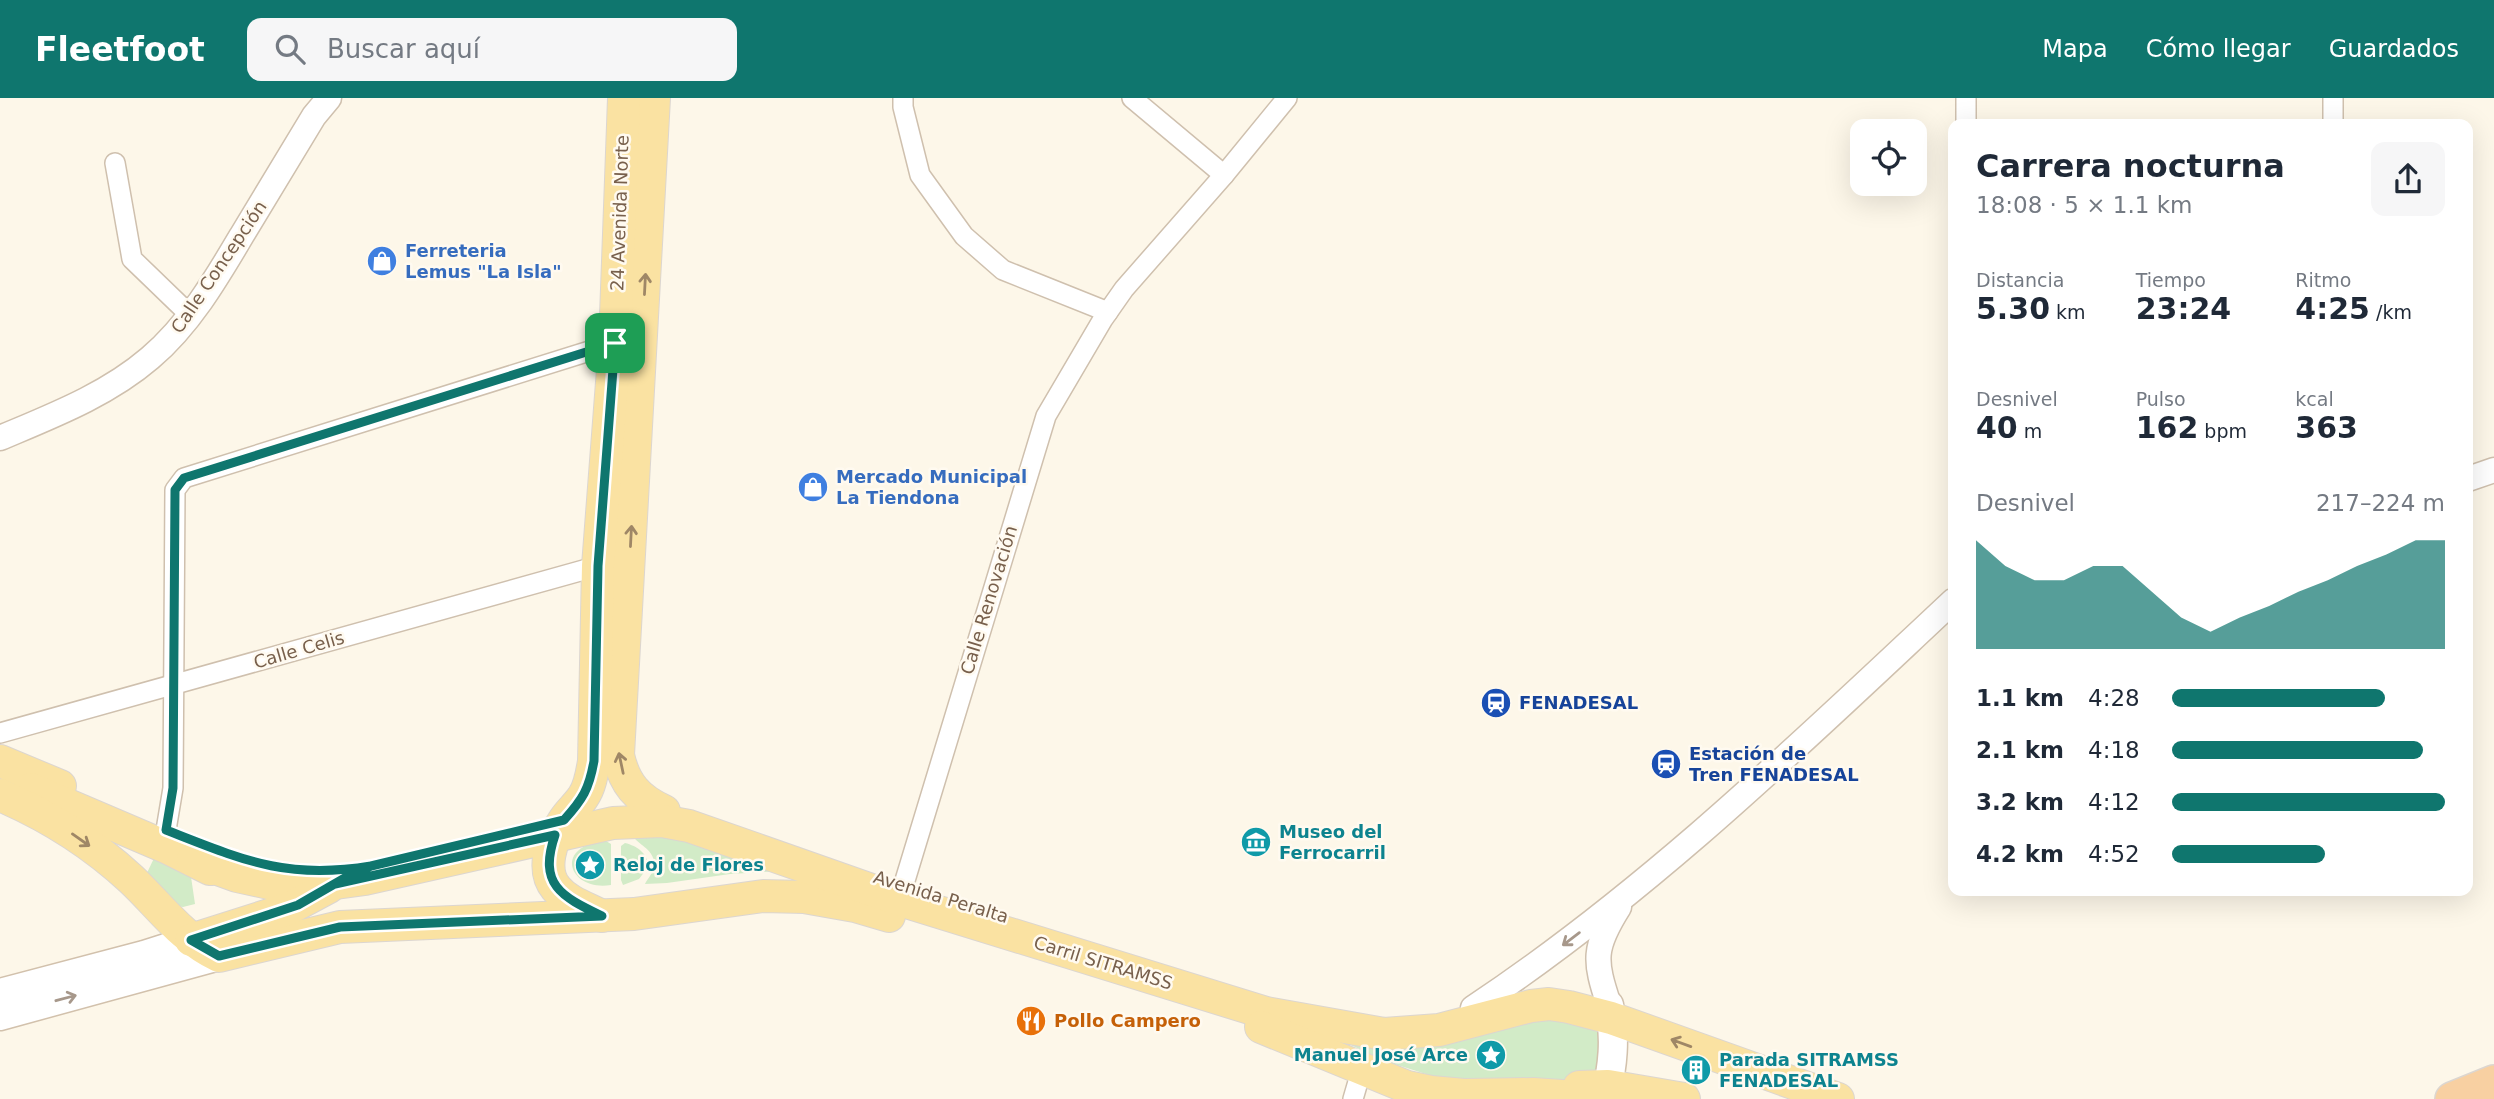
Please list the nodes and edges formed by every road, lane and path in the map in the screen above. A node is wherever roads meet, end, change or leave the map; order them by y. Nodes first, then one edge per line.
1 (330, 98) edge
2 (624, 98) edge
3 (654, 98) edge
4 (903, 98) edge
5 (1132, 98) edge
6 (1287, 98) edge
7 (1966, 98) edge
8 (2333, 98) edge
9 (1966, 119) edge
10 (2333, 119) edge
11 (115, 163) dead end
12 (1224, 175) junction
13 (1108, 312) junction
14 (190, 315) junction
15 (615, 343) junction
16 (0, 438) edge
17 (2494, 470) edge
18 (2473, 477) edge
19 (598, 566) junction
20 (1948, 606) edge
21 (172, 685) junction
22 (0, 733) edge
23 (0, 761) edge
24 (0, 776) edge
25 (0, 795) edge
26 (664, 810) junction
27 (560, 827) junction
28 (166, 830) junction
29 (193, 860) junction
30 (371, 866) junction
31 (335, 884) junction
32 (901, 893) junction
33 (1625, 898) junction
34 (298, 905) junction
35 (588, 909) junction
36 (191, 940) junction
37 (219, 956) junction
38 (0, 993) edge
39 (1473, 1008) junction
40 (1610, 1011) junction
41 (1266, 1013) junction
42 (0, 1016) edge
43 (1362, 1068) junction
44 (2494, 1082) edge
45 (1416, 1093) edge
46 (1606, 1095) edge
47 (1353, 1099) edge
48 (1684, 1099) edge
49 (1838, 1099) edge
50 (2452, 1099) edge

1 - 14 street, Calle Concepción
2 - 15 main road, 24 Avenida Norte
26 -> 3 main road, 24 Avenida Norte
4 - 13 street
5 - 12 street
6 - 12 street, Calle Renovación
7 - 9 street
8 - 10 street
11 - 14 street
12 - 13 street, Calle Renovación
13 - 32 street, Calle Renovación
14 - 16 street, Calle Concepción
15 - 19 main road, 24 Avenida Norte
15 - 21 street
17 - 18 street
19 - 21 street, Calle Celis
19 - 27 main road, 24 Avenida Norte
20 - 33 street
21 - 22 street, Calle Celis
21 - 28 street
23 - 28 main road
24 - 29 main road, Carril SITRAMSS
25 -> 36 main road
26 - 27 main road, Avenida Peralta
26 - 32 main road, Avenida Peralta
27 - 30 main road, Avenida Peralta
27 - 31 main road, Carril SITRAMSS
27 - 32 main road, Carril SITRAMSS
27 - 35 main road, 24 Avenida Norte
28 - 30 main road
29 - 31 main road, Carril SITRAMSS
29 - 34 main road, Carril SITRAMSS
30 - 31 main road, Avenida Peralta
31 - 34 main road, Avenida Peralta
32 - 35 main road, Carril SITRAMSS
32 - 39 main road, Avenida Peralta
32 - 41 main road, Carril SITRAMSS
33 -> 39 street
33 - 40 street
34 - 35 main road, Carril SITRAMSS
34 - 36 main road, Avenida Peralta
35 - 37 main road, Avenida Peralta
35 - 43 main road, Avenida Peralta
36 - 37 main road
36 - 38 main road
42 -> 37 main road
39 - 40 main road, Avenida Peralta
40 - 41 main road, Carril SITRAMSS
40 - 46 main road
49 -> 40 main road, Carril SITRAMSS
41 - 46 main road, Carril SITRAMSS
43 - 45 main road, Avenida Peralta
43 - 47 street
44 - 50 highway
45 - 46 main road, Avenida Peralta
46 - 48 main road, Carril SITRAMSS

